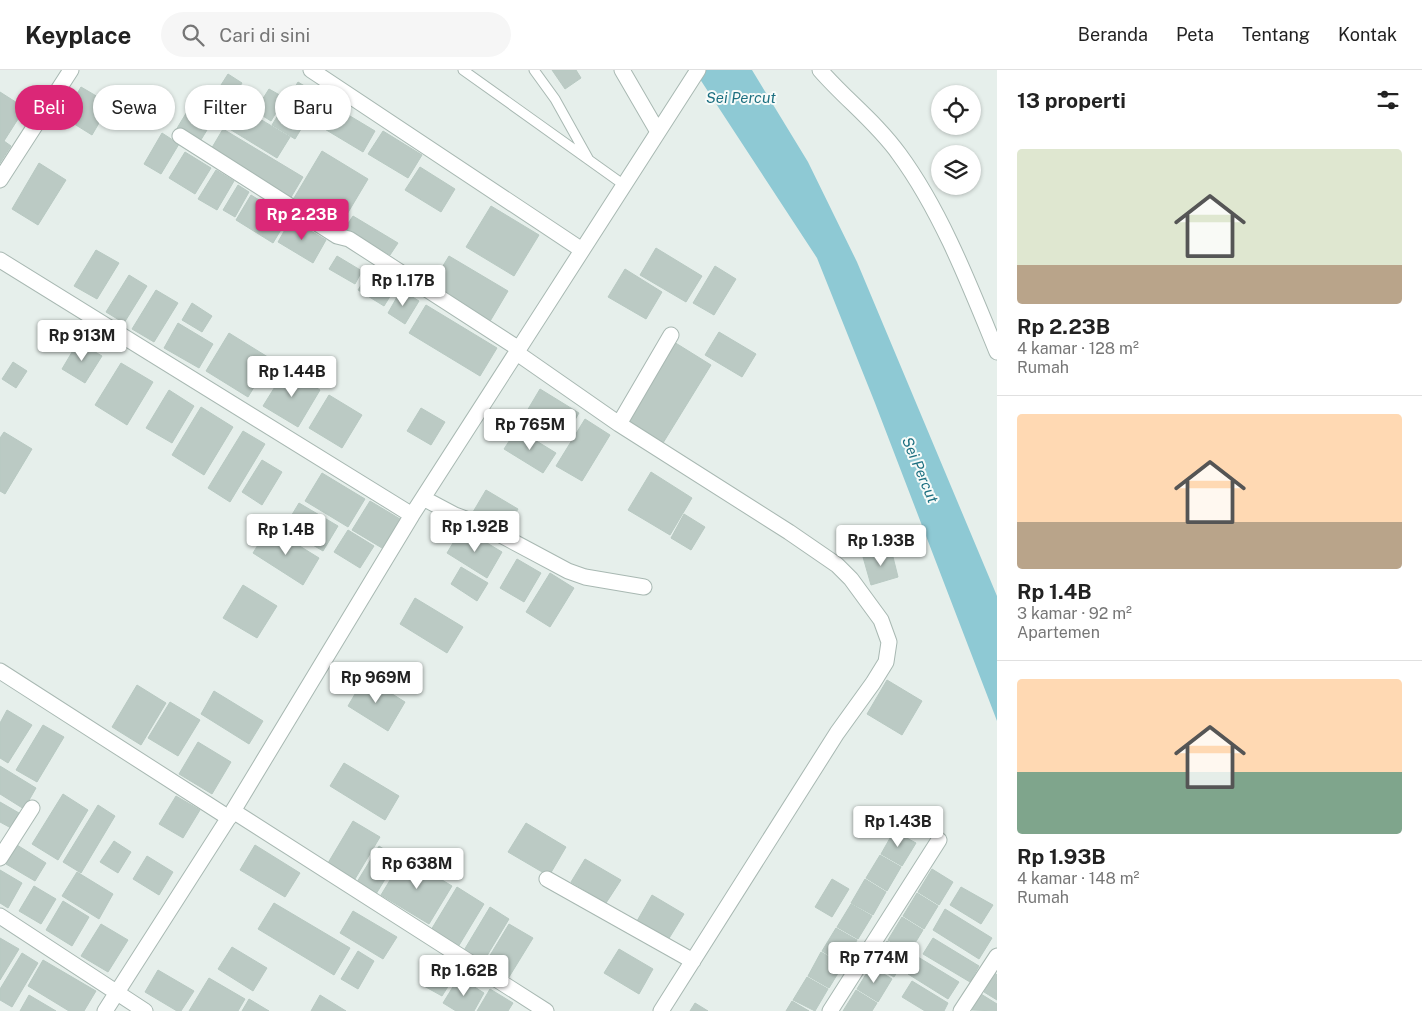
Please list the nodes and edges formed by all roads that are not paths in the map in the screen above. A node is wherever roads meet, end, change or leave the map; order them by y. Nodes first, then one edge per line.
1 (71, 70) edge
2 (310, 70) edge
3 (463, 70) edge
4 (534, 70) edge
5 (622, 70) edge
6 (698, 70) edge
7 (820, 70) edge
8 (658, 132) junction
9 (180, 136) dead end
10 (589, 160) junction
11 (0, 180) edge
12 (624, 185) junction
13 (582, 250) junction
14 (0, 260) edge
15 (671, 336) dead end
16 (518, 351) junction
17 (997, 352) edge
18 (619, 424) junction
19 (423, 498) junction
20 (412, 515) junction
21 (644, 587) dead end
22 (0, 671) edge
23 (32, 808) dead end
24 (231, 815) junction
25 (939, 840) dead end
26 (0, 858) edge
27 (547, 879) dead end
28 (0, 916) edge
29 (997, 956) edge
30 (693, 960) junction
31 (117, 992) junction
32 (106, 1011) edge
33 (145, 1011) edge
34 (546, 1011) edge
35 (661, 1011) edge
36 (830, 1011) edge
37 (962, 1011) edge

1 - 11 street
2 - 13 street
3 - 10 lane
4 - 10 lane
5 - 8 street
6 - 8 street
7 - 17 street
8 - 12 street
9 - 16 street
10 - 12 lane
12 - 13 street
13 - 16 street
14 - 20 street
15 - 18 street
16 - 18 street
16 - 19 street
18 - 30 street
19 - 20 street
19 - 21 street
20 - 24 street
22 - 24 street
23 - 26 street
24 - 31 street
24 - 34 street
25 - 36 street
27 - 30 street
28 - 31 street
29 - 37 street
30 - 35 street
31 - 32 street
31 - 33 street

